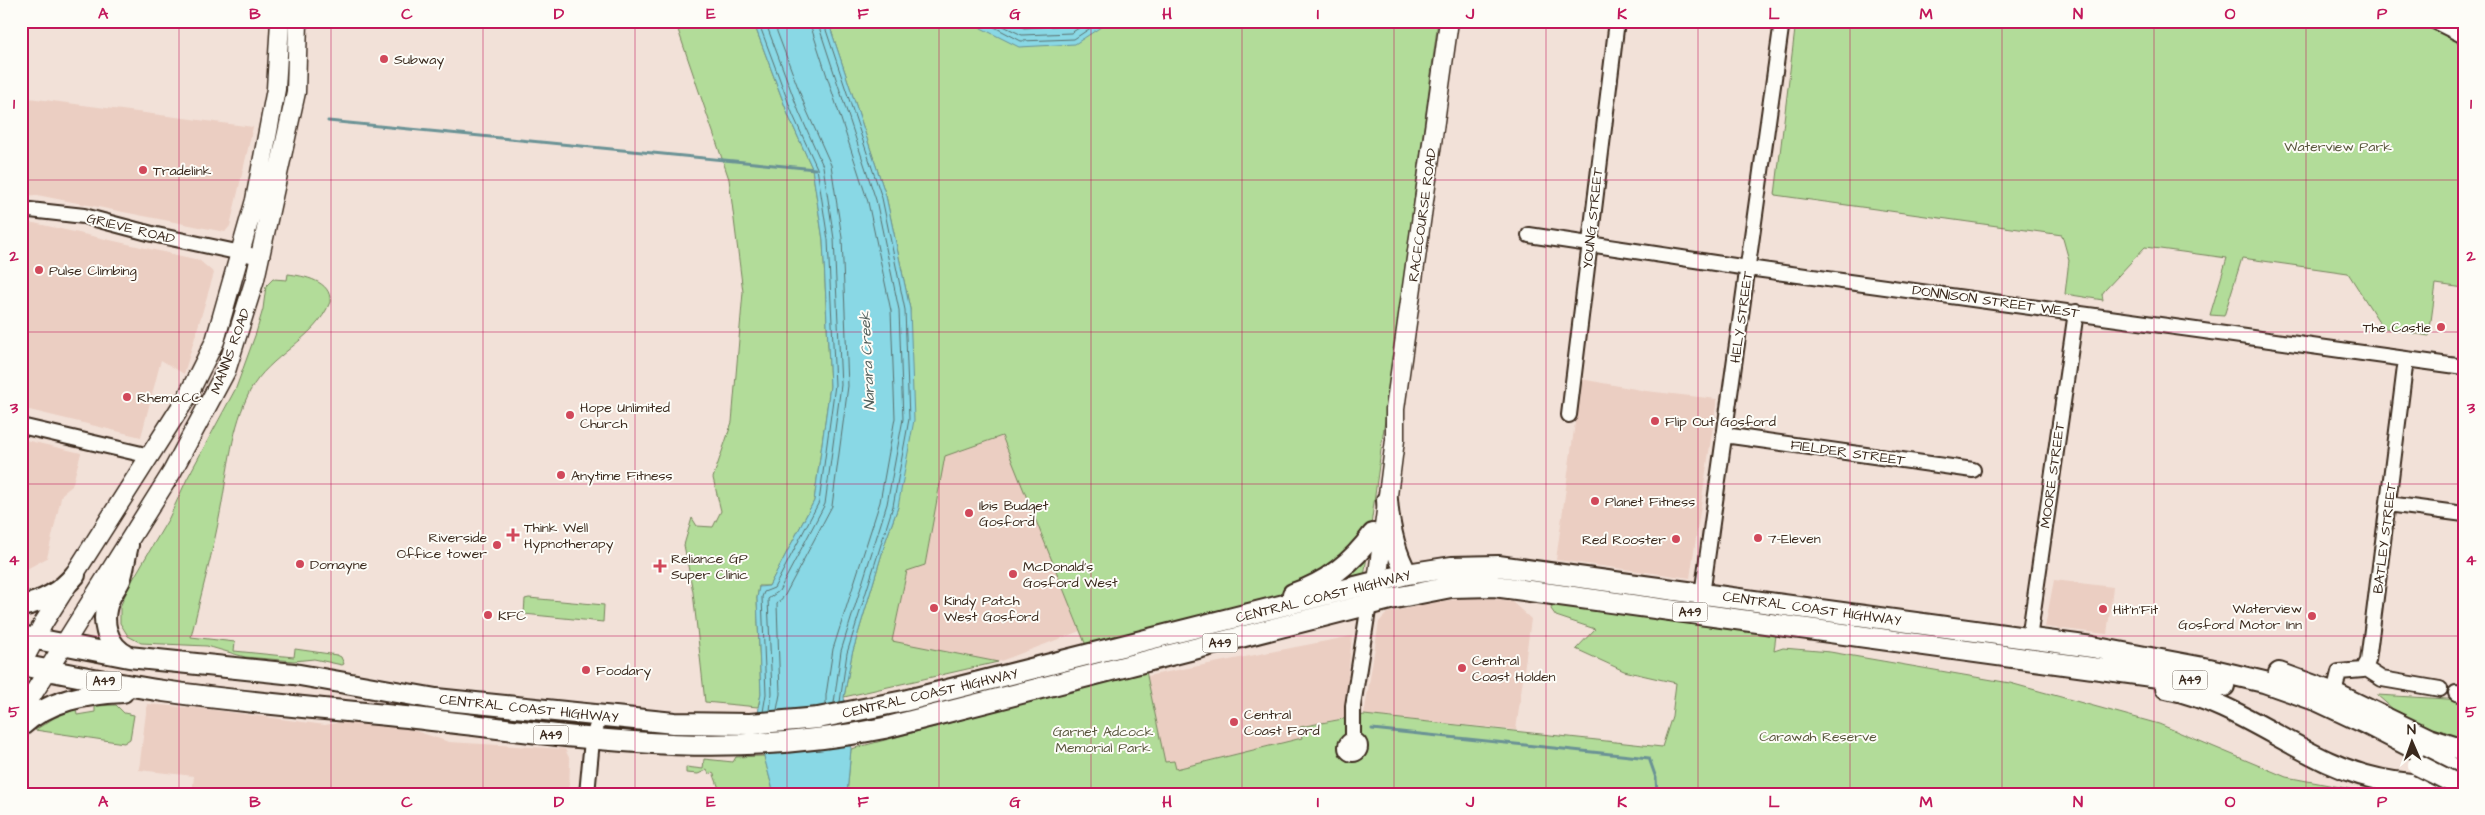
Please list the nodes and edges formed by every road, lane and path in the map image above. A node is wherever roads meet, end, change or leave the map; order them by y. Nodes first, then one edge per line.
1 (280, 21) edge
2 (298, 21) edge
3 (1449, 21) edge
4 (1617, 21) edge
5 (1782, 21) edge
6 (2434, 21) edge
7 (2464, 36) edge
8 (21, 209) edge
9 (1529, 235) dead end
10 (1589, 243) junction
11 (240, 254) junction
12 (260, 257) junction
13 (1748, 268) junction
14 (2076, 312) junction
15 (2406, 359) junction
16 (2464, 367) edge
17 (218, 390) junction
18 (1395, 409) junction
19 (1569, 415) dead end
20 (21, 426) edge
21 (1724, 435) junction
22 (150, 456) junction
23 (1972, 470) dead end
24 (1387, 500) junction
25 (2388, 504) junction
26 (2464, 514) edge
27 (1373, 534) junction
28 (128, 545) junction
29 (1407, 574) junction
30 (75, 575) junction
31 (1371, 590) junction
32 (1702, 593) junction
33 (21, 606) edge
34 (1699, 613) junction
35 (1195, 628) junction
36 (28, 638) edge
37 (2029, 638) junction
38 (64, 645) junction
39 (2092, 647) junction
40 (129, 657) junction
41 (2012, 657) junction
42 (21, 665) edge
43 (2365, 668) junction
44 (48, 670) junction
45 (2440, 689) dead end
46 (160, 691) junction
47 (2334, 693) junction
48 (21, 713) edge
49 (600, 716) junction
50 (21, 726) edge
51 (592, 740) junction
52 (1353, 741) dead end
53 (2464, 750) edge
54 (2420, 759) junction
55 (2464, 774) edge
56 (2464, 783) edge
57 (2464, 788) edge
58 (587, 794) edge

1 - 11 main road, MANNS ROAD
2 - 12 main road, MANNS ROAD
3 - 18 main road, RACECOURSE ROAD
4 - 10 street, YOUNG STREET
5 - 13 street, HELY STREET
6 - 7 street
8 - 11 street, GRIEVE ROAD
9 - 10 street, DONNISON STREET WEST
10 - 13 street, DONNISON STREET WEST
10 - 19 street, YOUNG STREET
11 - 12 street, GRIEVE ROAD
11 - 22 main road, MANNS ROAD
12 - 17 main road, MANNS ROAD
13 - 14 street, DONNISON STREET WEST
13 - 21 street, HELY STREET
14 - 15 street, DONNISON STREET WEST
14 - 37 street, MOORE STREET
15 - 16 street, DONNISON STREET WEST
15 - 25 street, BATLEY STREET
17 - 22 main road
17 - 28 main road, MANNS ROAD
18 - 24 main road, RACECOURSE ROAD
18 - 27 main road, RACECOURSE ROAD
20 - 22 street
21 - 23 street, FIELDER STREET
21 - 32 street, HELY STREET
22 - 30 main road, MANNS ROAD
24 - 29 highway
24 - 31 main road, RACECOURSE ROAD
25 - 26 street
25 - 43 street, BATLEY STREET
27 - 31 main road, RACECOURSE ROAD
27 - 35 highway
28 - 38 main road, MANNS ROAD
28 - 40 highway
29 - 31 highway, CENTRAL COAST HIGHWAY / A49
29 - 32 highway, CENTRAL COAST HIGHWAY / A49
30 - 33 highway
30 - 36 main road, MANNS ROAD
31 - 34 highway, CENTRAL COAST HIGHWAY / A49
31 - 35 highway, CENTRAL COAST HIGHWAY / A49
31 - 51 highway, CENTRAL COAST HIGHWAY / A49
31 - 52 street
32 - 34 street, HELY STREET
32 - 37 highway, CENTRAL COAST HIGHWAY / A49
34 - 41 highway, CENTRAL COAST HIGHWAY / A49
35 - 49 highway, CENTRAL COAST HIGHWAY / A49
36 - 38 highway, CENTRAL COAST HIGHWAY / A49
36 - 42 main road, MANNS ROAD
37 - 39 highway, CENTRAL COAST HIGHWAY / A49
38 - 40 highway, CENTRAL COAST HIGHWAY / A49
38 - 44 main road, MANNS ROAD
39 - 47 highway
39 - 54 highway, CENTRAL COAST HIGHWAY / A49
40 - 49 highway, CENTRAL COAST HIGHWAY / A49
41 - 54 highway, CENTRAL COAST HIGHWAY / A49
41 - 56 highway
42 - 44 highway, CENTRAL COAST HIGHWAY / A49
43 - 45 street
43 - 47 street
44 - 46 highway, CENTRAL COAST HIGHWAY / A49
44 - 48 main road, MANNS ROAD
46 - 50 highway
46 - 51 highway, CENTRAL COAST HIGHWAY / A49
47 - 53 highway
49 - 51 street
51 - 58 street
54 - 55 highway, CENTRAL COAST HIGHWAY / A49
54 - 57 highway, CENTRAL COAST HIGHWAY / A49, bridge

